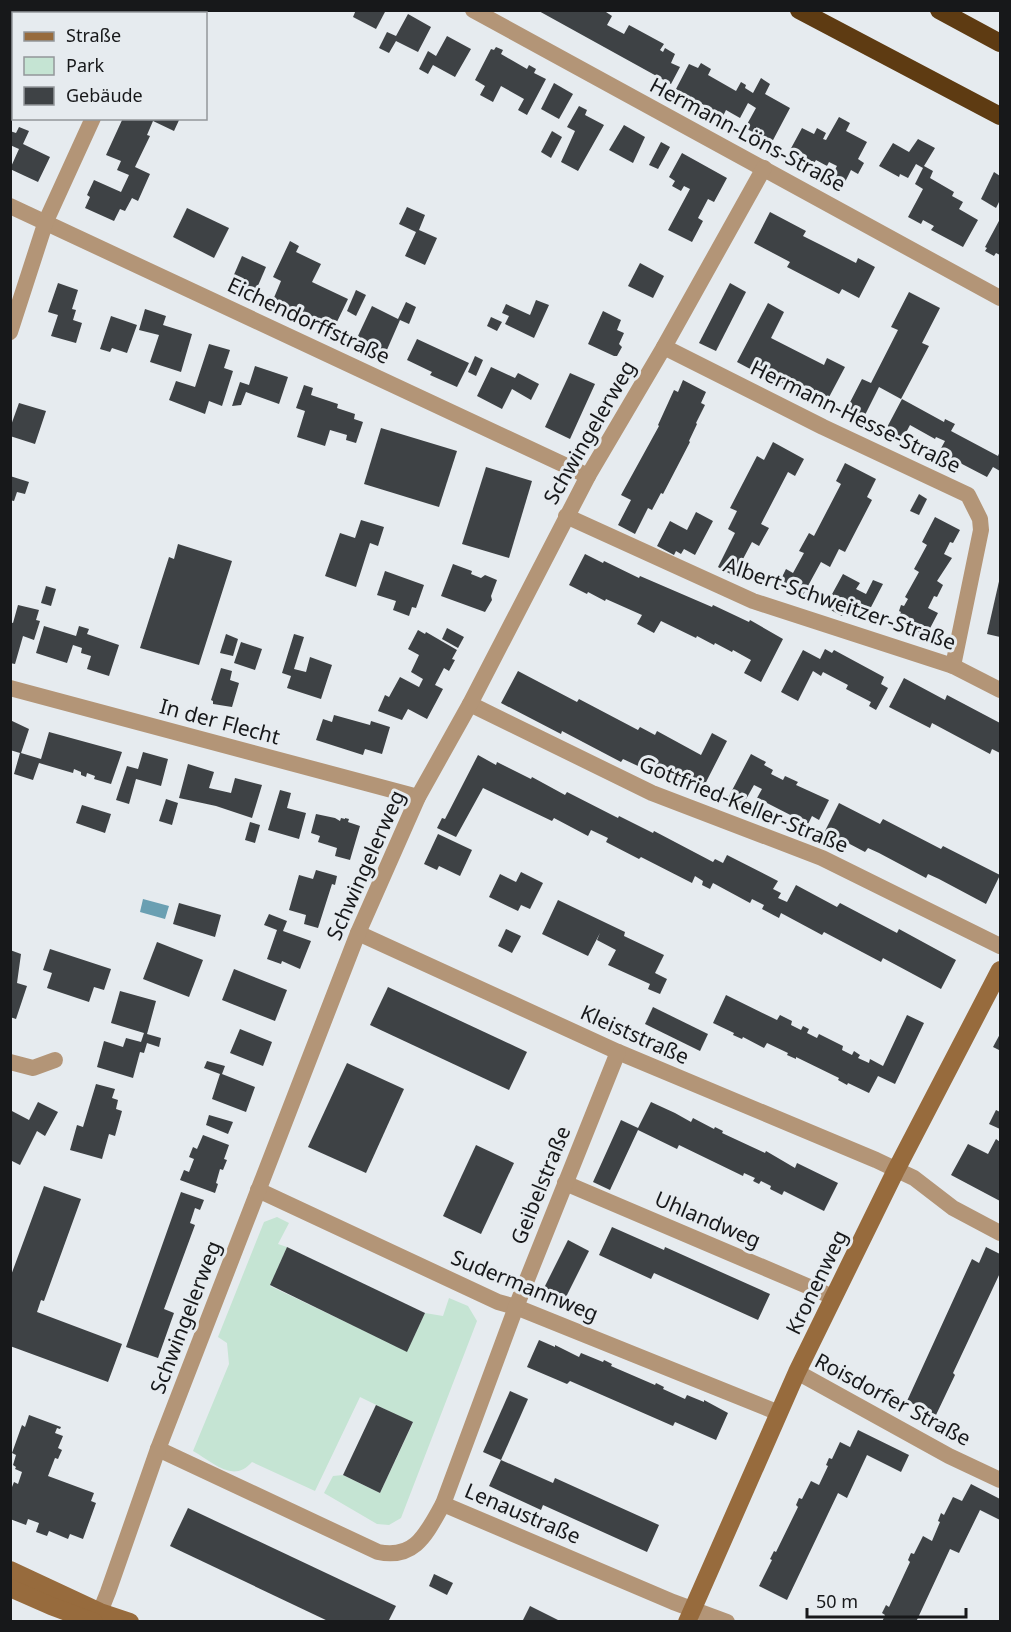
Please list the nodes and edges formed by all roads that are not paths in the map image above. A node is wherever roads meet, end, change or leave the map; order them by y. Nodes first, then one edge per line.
1 (473, 10) edge
2 (799, 10) edge
3 (939, 10) edge
4 (1000, 42) edge
5 (1000, 116) edge
6 (92, 120) edge
7 (764, 168) junction
8 (10, 206) edge
9 (46, 221) junction
10 (1000, 298) edge
11 (10, 332) edge
12 (664, 346) junction
13 (588, 476) junction
14 (566, 516) junction
15 (953, 666) junction
16 (10, 688) edge
17 (1000, 690) edge
18 (470, 705) junction
19 (418, 797) junction
20 (358, 933) junction
21 (1000, 946) edge
22 (1000, 970) edge
23 (618, 1052) junction
24 (55, 1060) dead end
25 (10, 1062) edge
26 (896, 1170) junction
27 (566, 1183) junction
28 (258, 1190) junction
29 (1000, 1233) edge
30 (833, 1297) junction
31 (516, 1306) junction
32 (797, 1372) junction
33 (778, 1413) junction
34 (158, 1449) junction
35 (1000, 1480) edge
36 (443, 1504) junction
37 (10, 1570) edge
38 (10, 1588) edge
39 (690, 1615) edge
40 (97, 1618) edge
41 (130, 1622) edge
42 (727, 1622) edge

1 - 7 street, Hermann-Löns-Straße
2 - 5 highway
3 - 4 highway
6 - 9 street
7 - 10 street, Hermann-Löns-Straße
7 - 12 street, Schwingelerweg
8 - 9 street, Eichendorffstraße
9 - 11 street
9 - 13 street, Eichendorffstraße
12 - 13 street, Schwingelerweg
12 - 15 street, Hermann-Hesse-Straße
13 - 14 street, Schwingelerweg
14 - 15 street, Albert-Schweitzer-Straße
14 - 18 street, Schwingelerweg
15 - 17 street, Albert-Schweitzer-Straße
16 - 19 street, In der Flecht
18 - 19 street, Schwingelerweg
18 - 21 street, Gottfried-Keller-Straße
19 - 20 street, Schwingelerweg
20 - 23 street, Kleiststraße
20 - 28 street, Schwingelerweg
22 - 26 street, Kronenweg
23 - 26 street, Kleiststraße
23 - 27 street, Geibelstraße
24 - 25 street
26 - 29 street, Kleiststraße
26 - 30 street, Kronenweg
27 - 30 street, Uhlandweg
27 - 31 street, Geibelstraße
28 - 31 street, Sudermannweg
28 - 34 street, Schwingelerweg
30 - 32 street, Kronenweg
31 - 33 street, Sudermannweg
31 - 36 street, Geibelstraße
32 - 33 street, Kronenweg
32 - 35 street, Roisdorfer Straße
33 - 39 street, Kronenweg
34 - 36 street, Lenaustraße
34 - 40 street, Schwingelerweg
36 - 39 street, Lenaustraße
37 - 40 street
38 - 40 street
39 - 42 street, Lenaustraße
40 - 41 street

